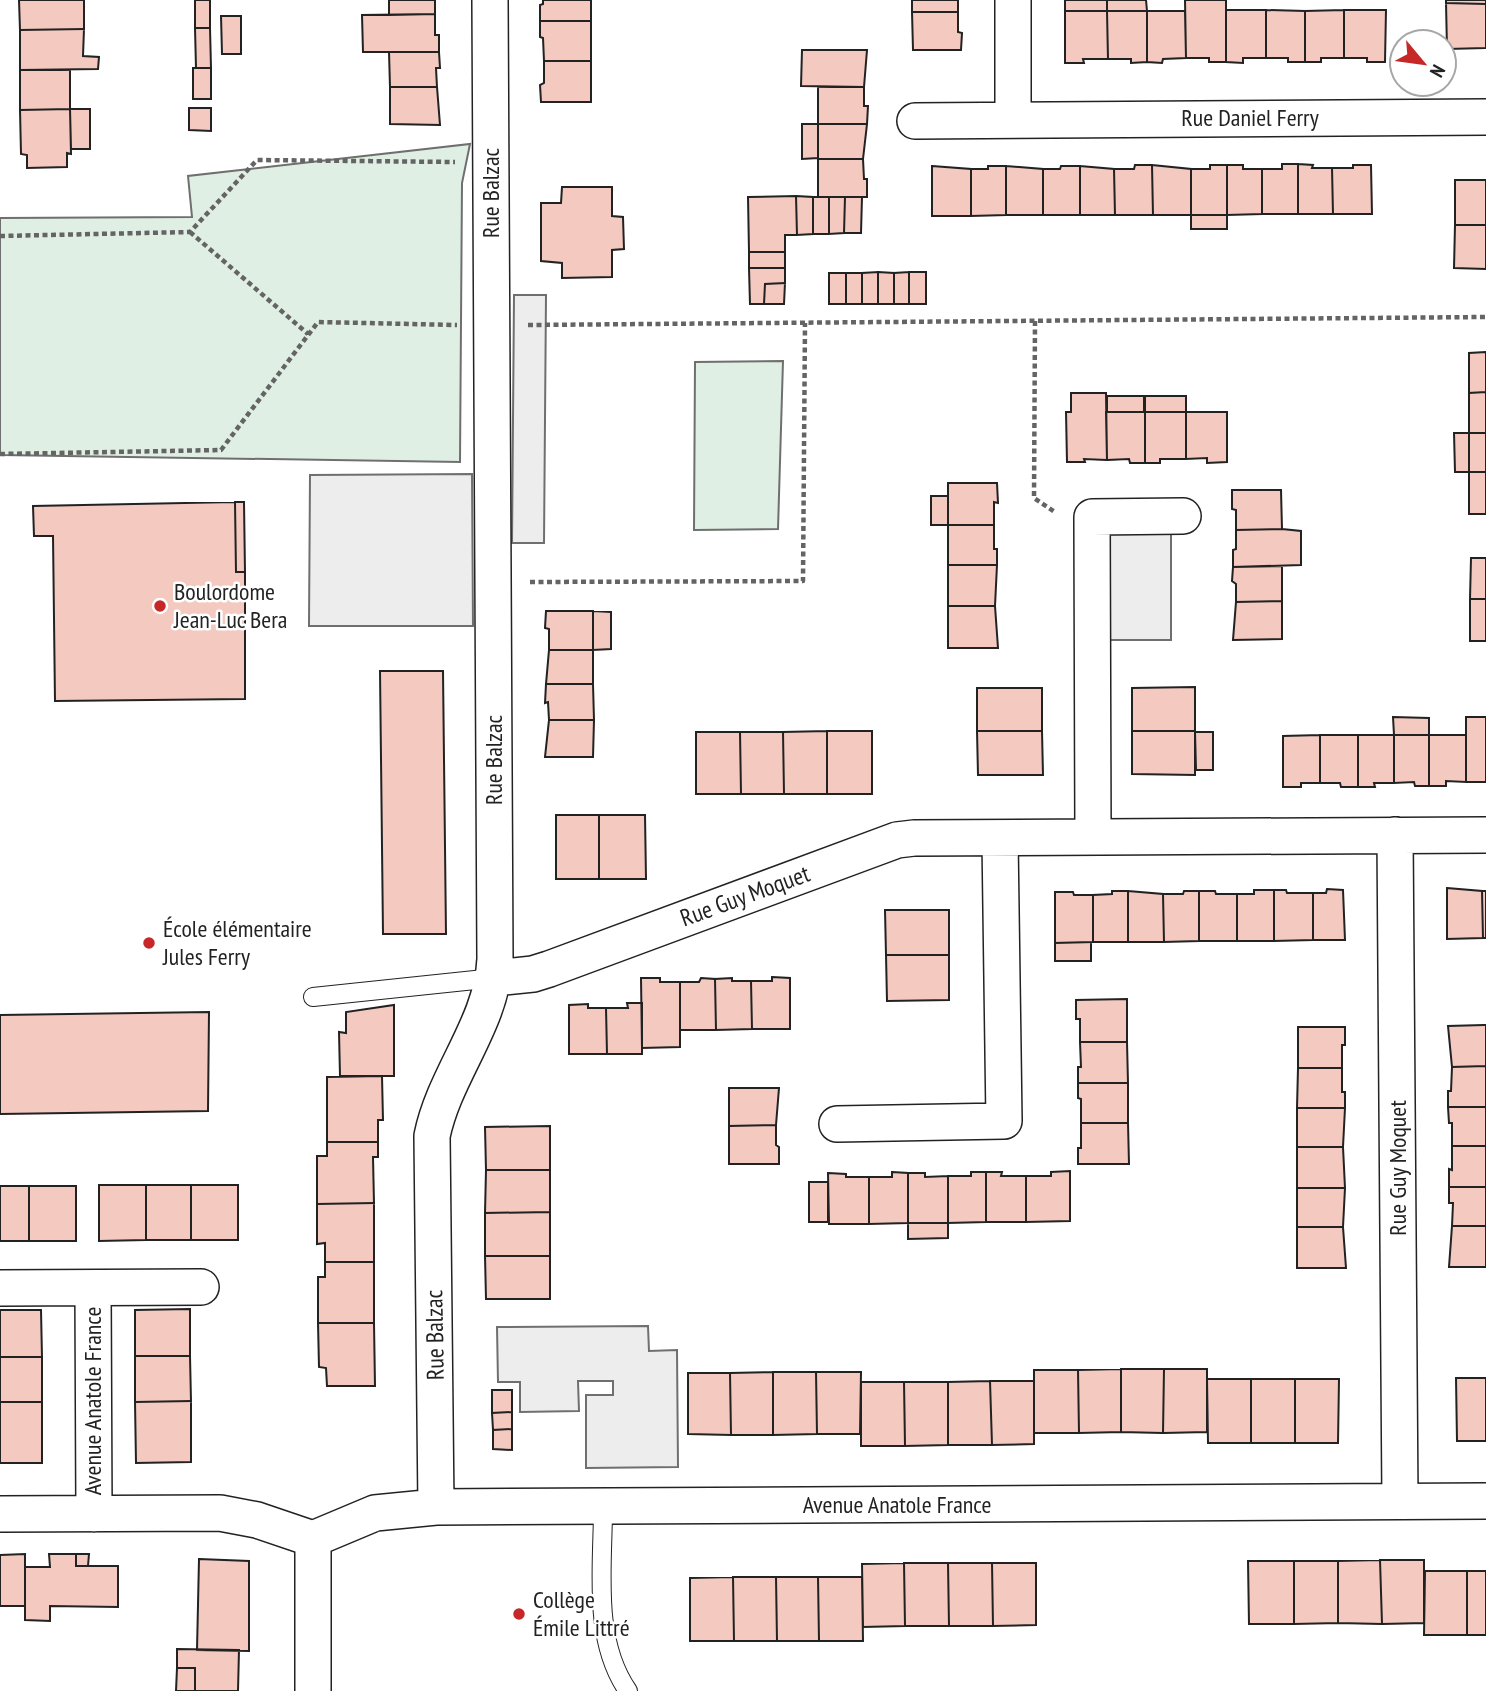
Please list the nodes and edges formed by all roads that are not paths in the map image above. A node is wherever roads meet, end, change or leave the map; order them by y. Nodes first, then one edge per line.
1 (489, 0) edge
2 (1013, 0) edge
3 (1486, 117) edge
4 (1013, 120) junction
5 (915, 121) dead end
6 (1183, 516) dead end
7 (1395, 835) junction
8 (1486, 835) edge
9 (1093, 837) junction
10 (1000, 839) junction
11 (494, 978) junction
12 (313, 997) dead end
13 (837, 1124) dead end
14 (201, 1287) dead end
15 (0, 1288) edge
16 (93, 1288) junction
17 (1400, 1501) junction
18 (1486, 1501) edge
19 (436, 1507) junction
20 (603, 1507) junction
21 (0, 1514) edge
22 (94, 1514) junction
23 (313, 1539) junction
24 (313, 1691) edge
25 (628, 1691) edge

1 - 11 street, Rue Balzac
2 - 4 street
3 - 4 street, Rue Daniel Ferry
4 - 5 street, Rue Daniel Ferry
6 - 9 street
7 - 8 street, Rue Guy Moquet
7 - 9 street, Rue Guy Moquet
7 - 17 street, Rue Guy Moquet
9 - 10 street, Rue Guy Moquet
10 - 11 street, Rue Guy Moquet
10 - 13 street
11 - 12 lane
11 - 19 street, Rue Balzac
14 - 16 street, Avenue Anatole France
15 - 16 street, Avenue Anatole France
16 - 22 street, Avenue Anatole France
17 - 18 street, Avenue Anatole France
17 - 20 street, Avenue Anatole France
19 - 20 street, Avenue Anatole France
19 - 23 street, Avenue Anatole France
20 - 25 lane
21 - 22 street, Avenue Anatole France
22 - 23 street, Avenue Anatole France
23 - 24 street

